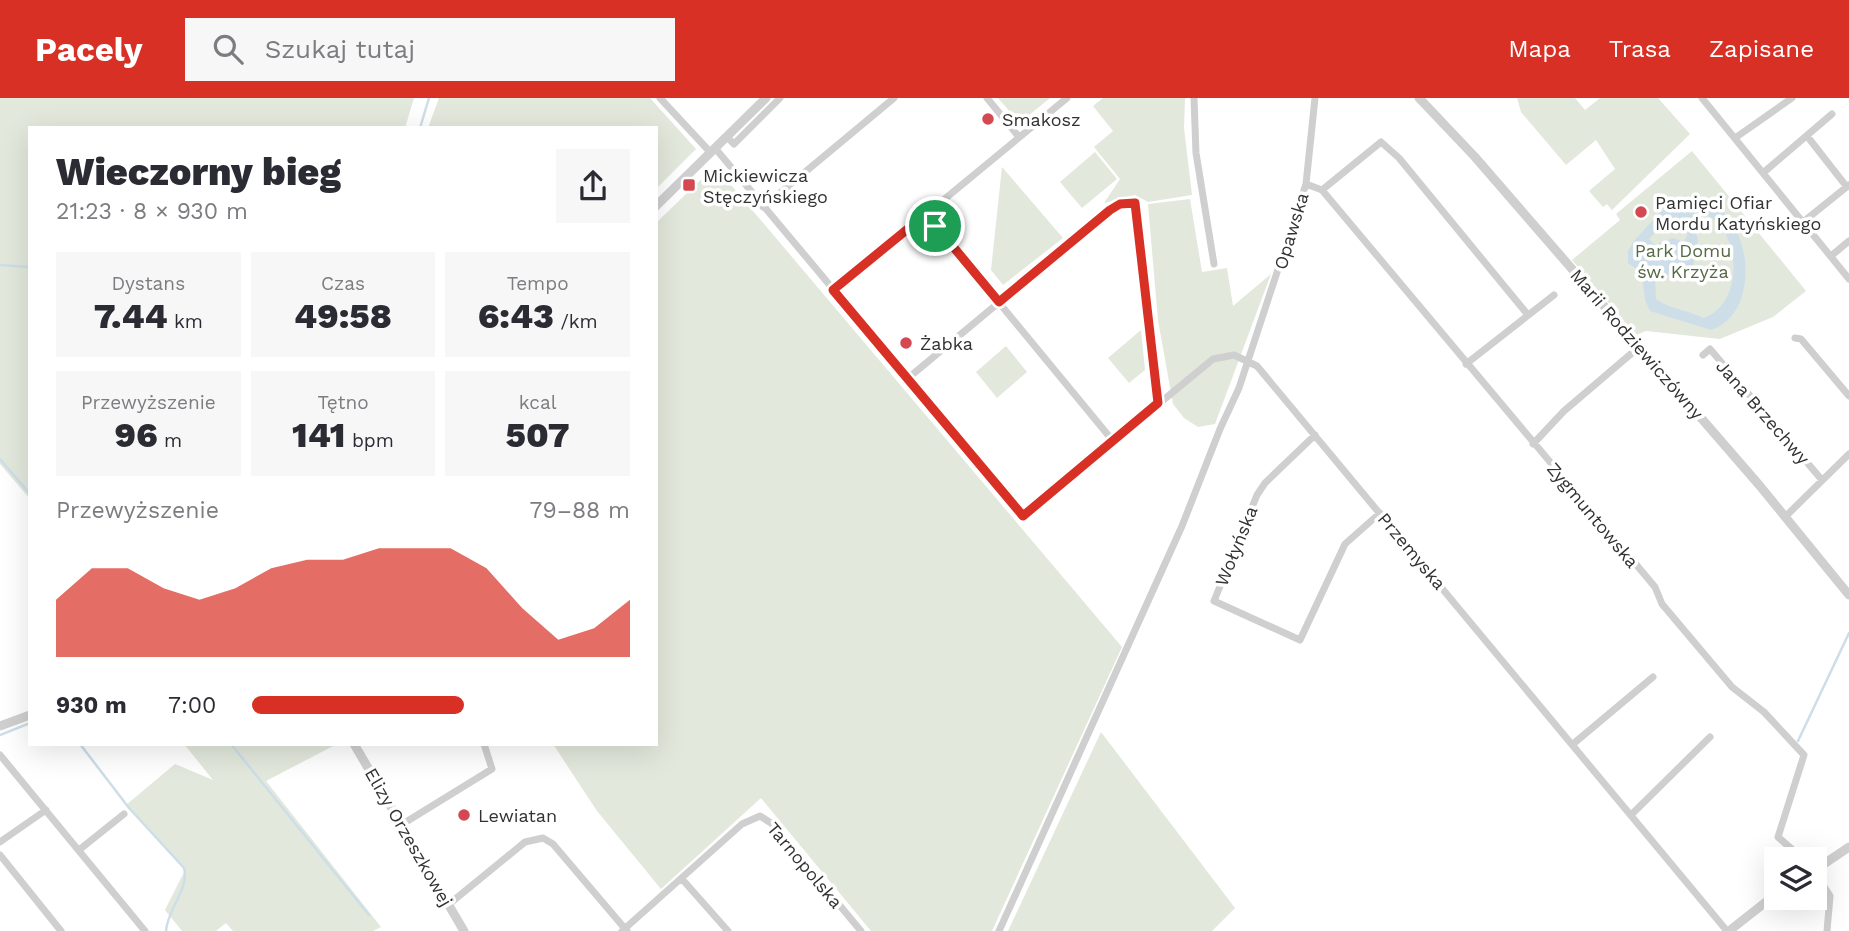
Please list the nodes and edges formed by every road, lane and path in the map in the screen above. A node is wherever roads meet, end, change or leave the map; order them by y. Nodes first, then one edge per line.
1 (660, 98) edge
2 (766, 98) edge
3 (780, 98) edge
4 (894, 98) edge
5 (987, 98) edge
6 (1067, 98) edge
7 (1194, 98) edge
8 (1315, 98) edge
9 (1419, 98) edge
10 (1702, 98) edge
11 (1792, 98) edge
12 (1832, 114) dead end
13 (727, 136) junction
14 (1807, 136) junction
15 (1018, 138) junction
16 (1735, 138) junction
17 (713, 150) junction
18 (1763, 173) junction
19 (1306, 184) junction
20 (1848, 186) edge
21 (1322, 190) junction
22 (658, 204) edge
23 (764, 207) junction
24 (926, 214) junction
25 (1803, 222) junction
26 (1849, 241) edge
27 (1830, 256) junction
28 (1214, 264) dead end
29 (1849, 279) edge
30 (833, 290) junction
31 (1554, 295) dead end
32 (999, 302) junction
33 (1528, 315) junction
34 (1795, 338) dead end
35 (1639, 347) junction
36 (1703, 355) dead end
37 (1250, 361) junction
38 (1466, 364) junction
39 (907, 379) junction
40 (1849, 396) edge
41 (1158, 403) junction
42 (1315, 435) junction
43 (1113, 441) junction
44 (1533, 444) junction
45 (1849, 454) edge
46 (1822, 480) junction
47 (1380, 513) junction
48 (1785, 517) junction
49 (1849, 595) edge
50 (1653, 677) dead end
51 (28, 716) edge
52 (0, 726) edge
53 (1710, 737) dead end
54 (1573, 744) junction
55 (355, 746) edge
56 (485, 746) edge
57 (0, 755) edge
58 (46, 810) junction
59 (124, 814) dead end
60 (1632, 814) junction
61 (401, 825) junction
62 (0, 842) edge
63 (1789, 847) edge
64 (1849, 847) edge
65 (79, 850) junction
66 (0, 855) edge
67 (1827, 863) edge
68 (682, 878) junction
69 (1827, 892) edge
70 (1764, 903) edge
71 (448, 905) junction
72 (625, 930) edge
73 (61, 931) edge
74 (145, 931) edge
75 (464, 931) edge
76 (728, 931) edge
77 (861, 931) edge
78 (999, 931) edge
79 (1728, 931) edge
80 (1827, 931) edge

1 - 17 street
2 - 13 street
3 - 13 street
4 - 23 street
5 - 15 street
6 - 15 street
7 - 28 street
8 - 19 street, Opawska
9 - 35 street, Marii Rodziewiczówny
10 - 16 street
11 - 16 street
12 - 14 street
13 - 17 street
14 - 18 street
14 - 20 street
15 - 24 street
16 - 18 street
17 - 22 street
17 - 23 street
18 - 25 street
19 - 21 street, Zygmuntowska
19 - 37 street, Opawska
20 - 25 street
21 - 33 street
21 - 38 street, Zygmuntowska
23 - 30 street
24 - 30 street
24 - 32 street
25 - 27 street
26 - 27 street
27 - 29 street
30 - 39 street
31 - 33 street
32 - 39 street
32 - 41 street
32 - 43 street
33 - 38 street
34 - 40 street
35 - 44 street
35 - 48 street, Marii Rodziewiczówny
36 - 46 street, Jana Brzechwy
37 - 41 street
37 - 42 street, Przemyska
37 - 78 street, Opawska
38 - 44 street, Zygmuntowska
39 - 43 street
41 - 43 street
42 - 47 street, Przemyska
42 - 47 street, Wołyńska
44 - 63 street, Zygmuntowska
45 - 46 street, Jana Brzechwy
46 - 48 street, Jana Brzechwy
47 - 54 street, Przemyska
48 - 49 street, Marii Rodziewiczówny
50 - 54 street
51 - 52 street
53 - 60 street
54 - 60 street, Przemyska
55 - 61 street, Elizy Orzeszkowej
56 - 61 street
57 - 58 street
58 - 62 street
58 - 65 street
59 - 65 street
60 - 79 street, Przemyska
61 - 71 street, Elizy Orzeszkowej
64 - 67 street
65 - 74 street
66 - 73 street
68 - 72 street
68 - 76 street
68 - 77 street, Tarnopolska
69 - 80 street
70 - 79 street
71 - 72 street
71 - 75 street, Elizy Orzeszkowej

